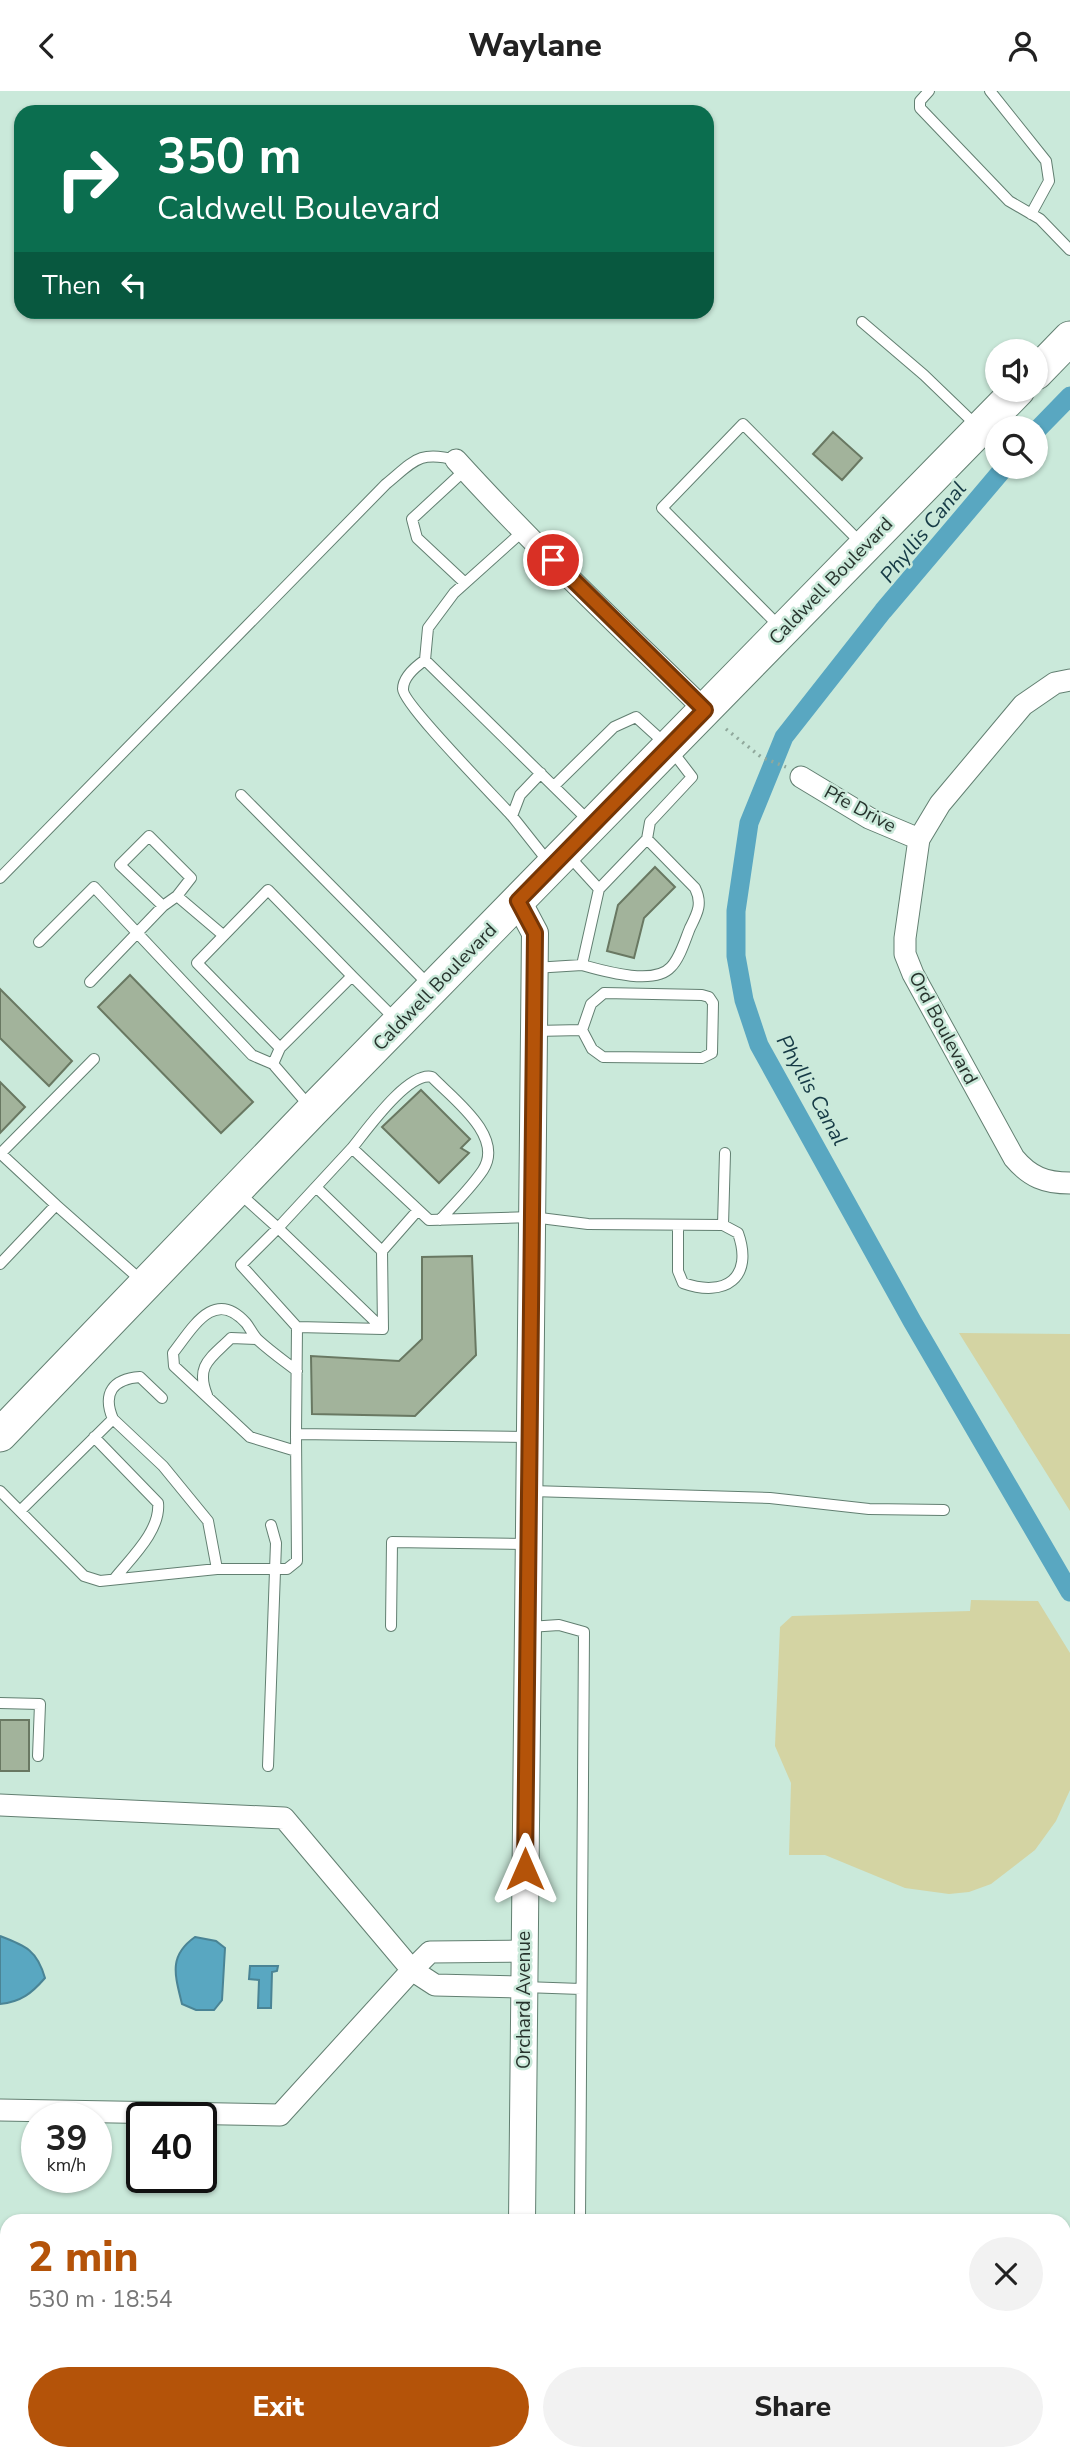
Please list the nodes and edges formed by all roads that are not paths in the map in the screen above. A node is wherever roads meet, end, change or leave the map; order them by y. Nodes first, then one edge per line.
1 (929, 91) edge
2 (990, 91) edge
3 (1031, 214) junction
4 (1070, 250) edge
5 (862, 322) dead end
6 (1070, 338) edge
7 (1048, 361) edge
8 (1006, 402) edge
9 (980, 429) junction
10 (461, 465) junction
11 (522, 532) junction
12 (865, 547) junction
13 (465, 583) junction
14 (783, 630) junction
15 (425, 660) junction
16 (1070, 680) edge
17 (715, 719) junction
18 (669, 747) junction
19 (794, 772) road end
20 (541, 773) junction
21 (554, 786) junction
22 (241, 795) dead end
23 (512, 816) junction
24 (593, 825) junction
25 (647, 839) junction
26 (919, 839) junction
27 (558, 860) junction
28 (0, 878) edge
29 (599, 889) junction
30 (177, 897) junction
31 (518, 901) junction
32 (163, 906) junction
33 (137, 933) junction
34 (223, 935) junction
35 (39, 942) dead end
36 (582, 965) junction
37 (534, 968) junction
38 (352, 976) junction
39 (90, 982) dead end
40 (433, 989) junction
41 (400, 1024) junction
42 (582, 1030) junction
43 (532, 1032) junction
44 (279, 1048) junction
45 (94, 1059) dead end
46 (273, 1063) junction
47 (312, 1111) junction
48 (352, 1148) junction
49 (1, 1152) edge
50 (725, 1153) dead end
51 (1070, 1184) edge
52 (317, 1188) junction
53 (237, 1191) junction
54 (56, 1205) junction
55 (418, 1210) junction
56 (532, 1217) junction
57 (440, 1220) junction
58 (678, 1225) junction
59 (723, 1225) junction
60 (278, 1228) junction
61 (382, 1251) junction
62 (0, 1264) edge
63 (146, 1285) junction
64 (297, 1327) junction
65 (383, 1329) junction
66 (257, 1339) junction
67 (297, 1371) junction
68 (162, 1398) dead end
69 (209, 1399) junction
70 (113, 1419) junction
71 (296, 1434) junction
72 (0, 1435) edge
73 (94, 1437) junction
74 (528, 1437) junction
75 (296, 1451) junction
76 (0, 1491) edge
77 (528, 1491) junction
78 (944, 1510) dead end
79 (20, 1511) junction
80 (271, 1525) dead end
81 (527, 1544) junction
82 (218, 1569) junction
83 (275, 1569) junction
84 (115, 1579) junction
85 (391, 1626) dead end
86 (526, 1627) junction
87 (0, 1703) edge
88 (38, 1756) dead end
89 (268, 1766) dead end
90 (0, 1805) edge
91 (524, 1951) junction
92 (412, 1970) junction
93 (524, 1987) junction
94 (581, 1989) junction
95 (0, 2110) edge
96 (522, 2214) edge
97 (580, 2214) edge

1 - 3 lane
2 - 3 lane
3 - 4 lane
5 - 9 lane
6 - 7 main road
8 - 9 main road, Caldwell Boulevard
9 - 12 main road, Caldwell Boulevard
10 - 11 street
10 - 13 lane
10 - 28 lane
11 - 13 lane
11 - 17 street
12 - 14 main road, Caldwell Boulevard
12 - 14 lane
13 - 15 lane
14 - 17 main road, Caldwell Boulevard
15 - 20 lane
15 - 23 lane
16 - 26 street, Ord Boulevard
17 - 18 main road, Caldwell Boulevard
18 - 21 lane
18 - 24 main road, Caldwell Boulevard
18 - 25 lane
19 - 26 street, Pfe Drive
20 - 21 lane
20 - 23 lane
21 - 24 lane
22 - 40 lane
23 - 27 lane
24 - 27 main road, Caldwell Boulevard
25 - 29 lane
25 - 36 lane
26 - 51 street, Ord Boulevard
27 - 29 lane
27 - 31 main road, Caldwell Boulevard
29 - 36 lane
30 - 32 lane
30 - 32 lane
30 - 34 lane
31 - 37 street, Orchard Avenue
31 - 40 main road, Caldwell Boulevard
32 - 33 lane
33 - 35 lane
33 - 39 lane
33 - 46 lane
34 - 38 lane
34 - 44 lane
36 - 37 lane
37 - 43 street, Orchard Avenue
38 - 41 lane
38 - 44 lane
40 - 41 main road, Caldwell Boulevard
41 - 47 main road, Caldwell Boulevard
42 - 42 lane
42 - 43 lane
43 - 56 street, Orchard Avenue
44 - 46 lane
45 - 49 lane
46 - 47 lane
47 - 53 main road, Caldwell Boulevard
48 - 52 lane
48 - 55 lane
48 - 57 lane
49 - 54 lane
50 - 59 lane
52 - 60 lane
52 - 61 lane
53 - 60 lane
53 - 63 main road, Caldwell Boulevard
54 - 62 lane
54 - 63 lane
55 - 57 lane
55 - 61 lane
56 - 57 lane
56 - 58 lane
56 - 74 street, Orchard Avenue
58 - 59 lane
58 - 59 lane
60 - 64 lane
60 - 65 lane
61 - 65 lane
63 - 72 main road, Caldwell Boulevard
64 - 65 lane
64 - 67 lane
66 - 67 lane
66 - 69 lane
66 - 69 lane
67 - 71 lane
68 - 70 lane
69 - 75 lane
70 - 73 lane
70 - 82 lane
71 - 74 lane
71 - 75 lane
73 - 79 lane
73 - 84 lane
74 - 77 street, Orchard Avenue
75 - 83 lane
76 - 79 lane
77 - 78 lane
77 - 81 street, Orchard Avenue
79 - 84 lane
80 - 83 lane
81 - 85 lane
81 - 86 street, Orchard Avenue
82 - 83 lane
82 - 84 lane
83 - 89 lane
86 - 91 street, Orchard Avenue
86 - 94 lane
87 - 88 lane
90 - 92 street
91 - 92 street
91 - 93 street, Orchard Avenue
92 - 93 street
92 - 95 street
93 - 94 lane
93 - 96 street, Orchard Avenue
94 - 97 lane

